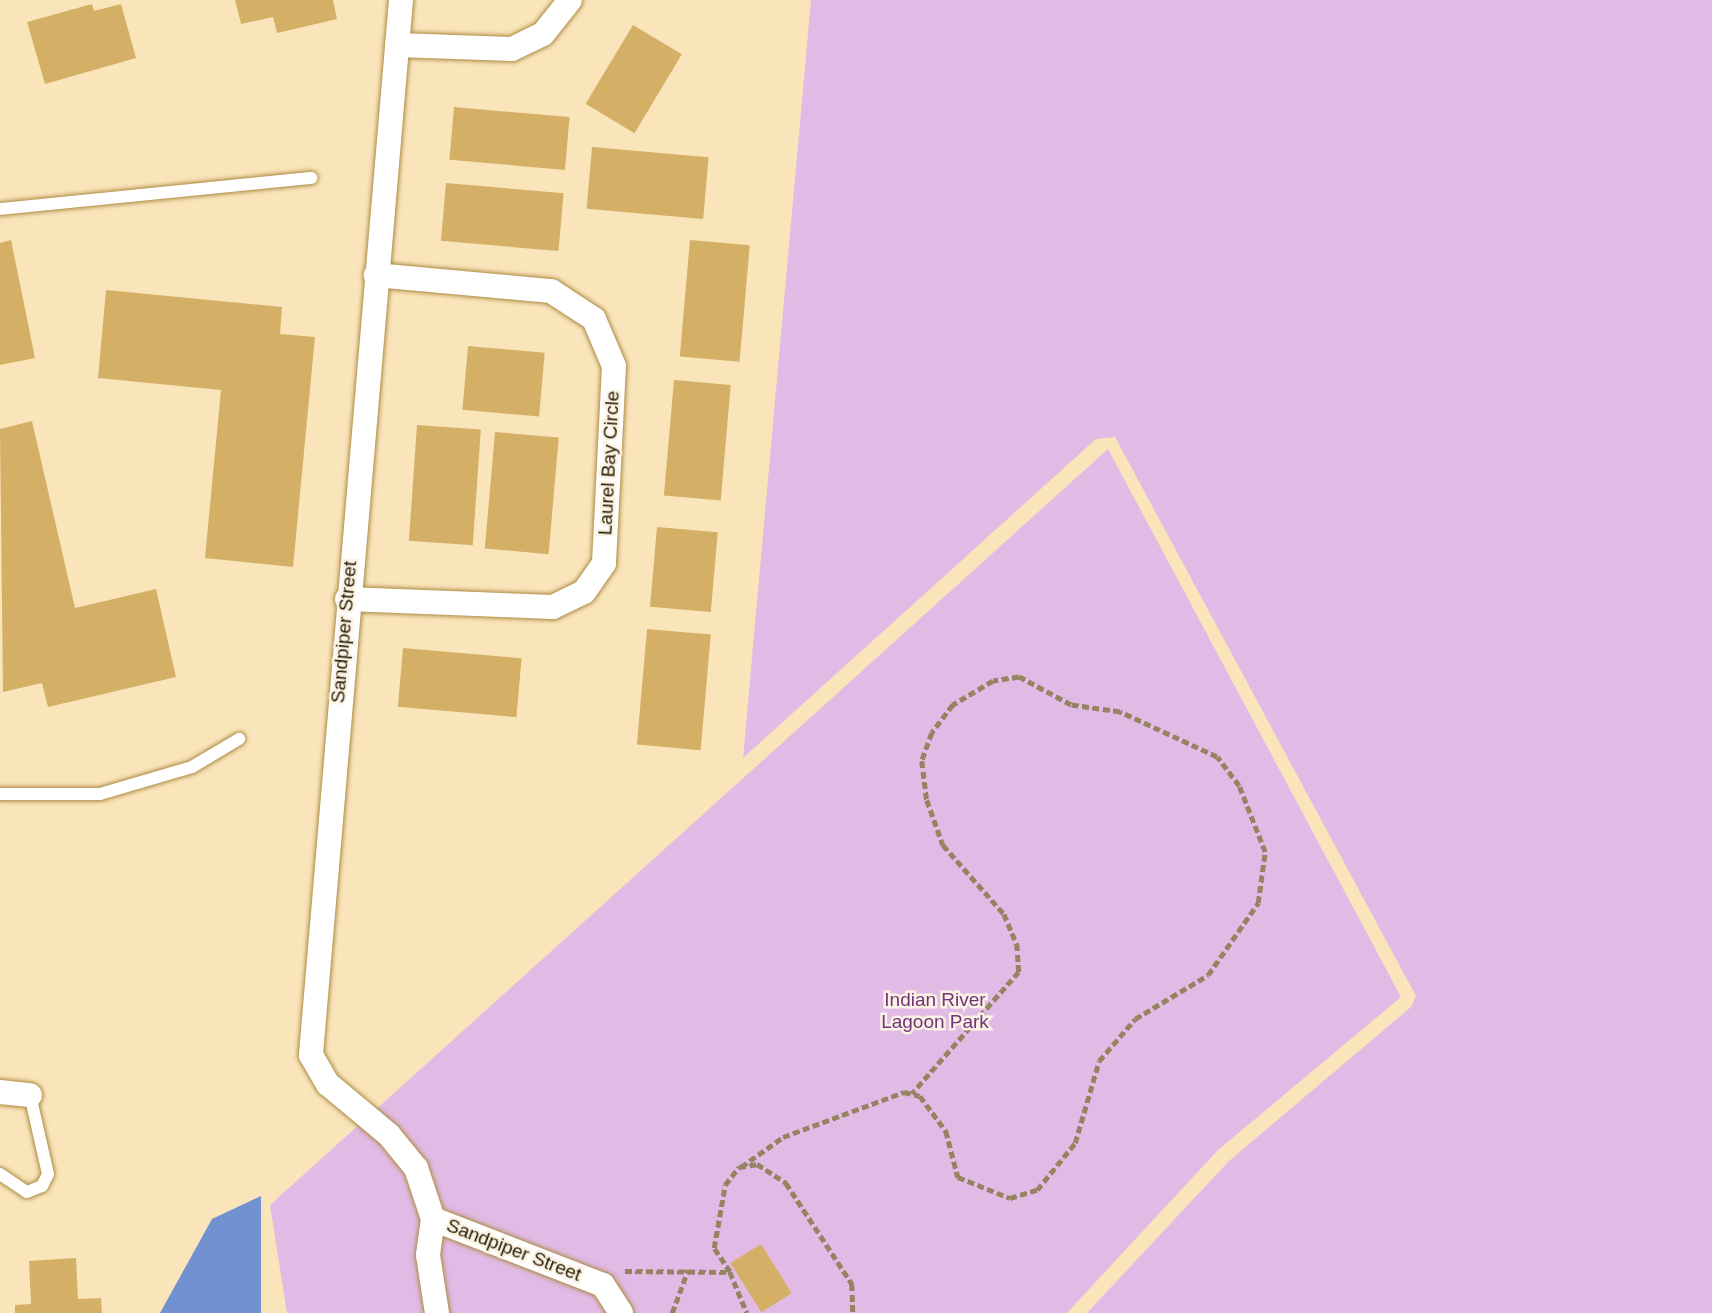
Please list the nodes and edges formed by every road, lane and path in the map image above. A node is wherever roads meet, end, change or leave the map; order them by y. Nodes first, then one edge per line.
1 (401, 0) edge
2 (570, 0) edge
3 (397, 45) junction
4 (311, 178) dead end
5 (0, 209) edge
6 (376, 275) junction
7 (347, 599) junction
8 (239, 739) dead end
9 (0, 794) edge
10 (0, 1092) edge
11 (912, 1094) junction
12 (30, 1095) joint
13 (741, 1167) junction
14 (0, 1174) edge
15 (433, 1219) junction
16 (688, 1270) junction
17 (614, 1271) dead end
18 (730, 1272) junction
19 (438, 1313) edge
20 (621, 1313) edge
21 (672, 1313) edge
22 (747, 1313) edge
23 (853, 1313) edge

1 - 3 street, Sandpiper Street
2 - 3 street
3 - 6 street, Sandpiper Street
4 - 5 lane
6 - 7 street, Sandpiper Street
6 - 7 street, Laurel Bay Circle
7 - 15 street, Sandpiper Street
8 - 9 lane
10 - 12 street
11 - 11 path
11 - 13 path
12 - 14 lane
13 - 18 path
13 - 23 path
15 - 19 street, Sandpiper Street
15 - 20 street, Sandpiper Street
16 - 17 path
16 - 18 path
16 - 21 path
18 - 22 path

